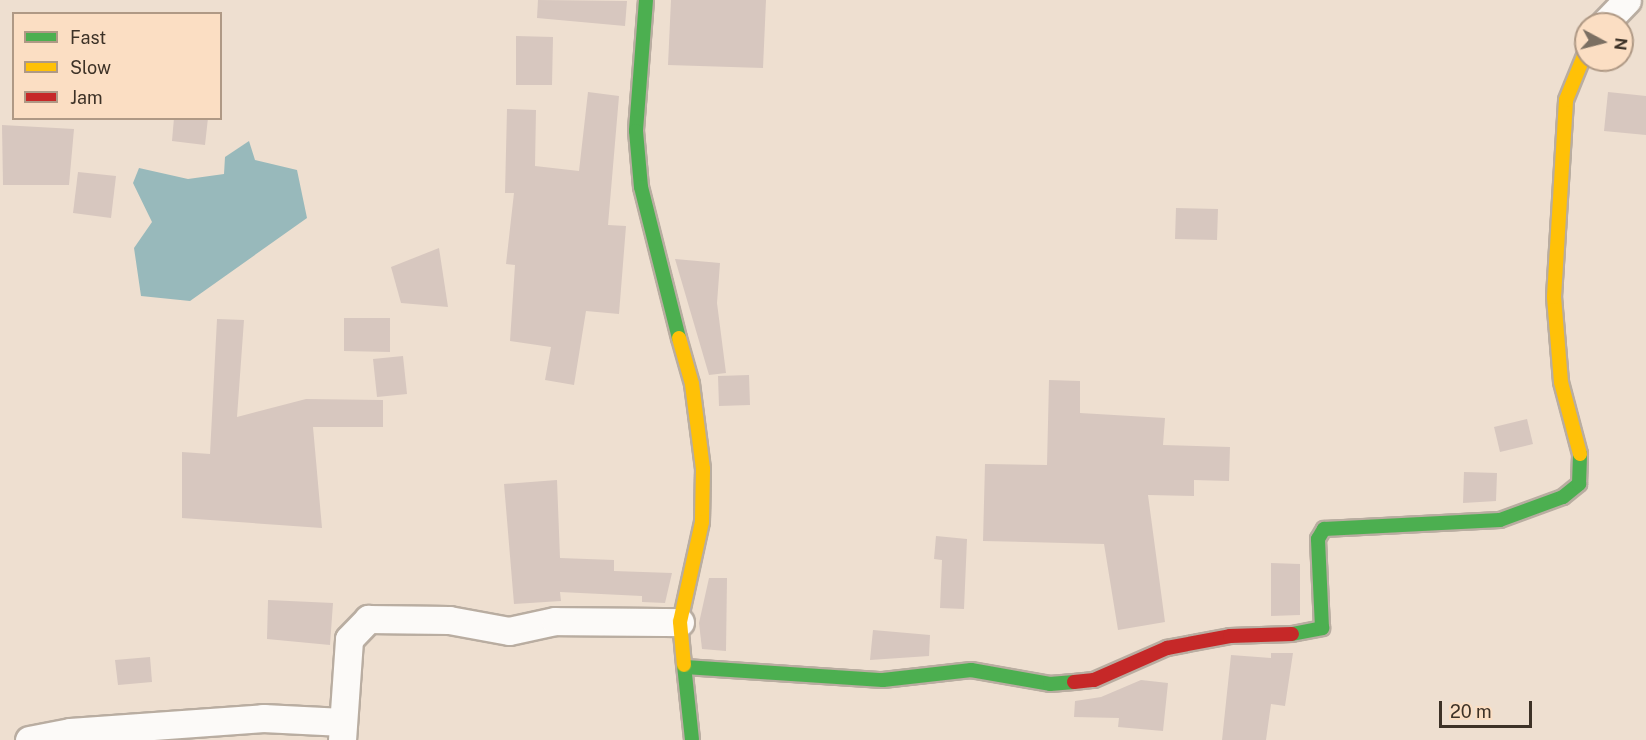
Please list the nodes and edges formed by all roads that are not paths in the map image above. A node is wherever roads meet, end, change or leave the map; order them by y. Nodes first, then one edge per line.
1 (646, 0) edge
2 (1627, 0) edge
3 (1616, 12) edge
4 (1577, 72) edge
5 (680, 622) junction
6 (685, 667) junction
7 (343, 731) edge
8 (29, 740) edge
9 (692, 740) edge

1 - 5 street
2 - 3 street
4 - 6 street
5 - 6 street
5 - 7 street
6 - 9 street
7 - 8 street

